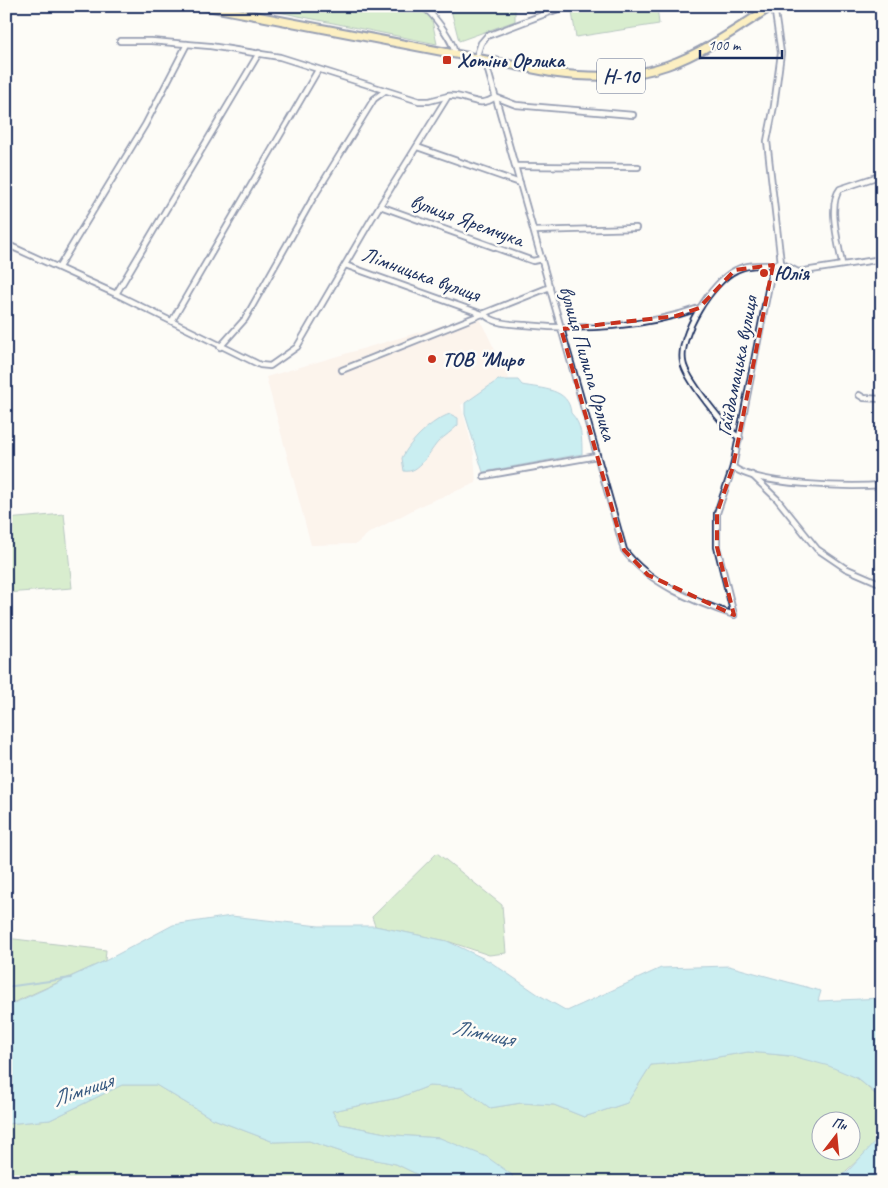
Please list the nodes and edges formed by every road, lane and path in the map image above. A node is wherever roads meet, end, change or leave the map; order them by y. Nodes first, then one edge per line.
1 (205, 6) edge
2 (420, 6) edge
3 (566, 6) edge
4 (770, 7) edge
5 (120, 41) dead end
6 (187, 44) junction
7 (258, 53) junction
8 (454, 54) junction
9 (476, 58) junction
10 (485, 60) junction
11 (318, 70) junction
12 (385, 91) junction
13 (448, 96) junction
14 (495, 97) junction
15 (634, 115) dead end
16 (417, 147) junction
17 (515, 166) junction
18 (638, 167) dead end
19 (882, 175) edge
20 (520, 183) junction
21 (380, 206) junction
22 (636, 228) dead end
23 (534, 231) junction
24 (6, 244) edge
25 (542, 259) junction
26 (882, 259) edge
27 (781, 263) junction
28 (842, 264) junction
29 (345, 265) junction
30 (773, 265) junction
31 (59, 267) junction
32 (550, 287) junction
33 (116, 294) junction
34 (700, 308) junction
35 (485, 315) junction
36 (172, 321) junction
37 (561, 329) junction
38 (220, 347) junction
39 (342, 370) dead end
40 (859, 395) dead end
41 (882, 398) edge
42 (740, 438) junction
43 (597, 456) junction
44 (734, 467) junction
45 (752, 475) junction
46 (484, 476) dead end
47 (882, 484) edge
48 (882, 584) edge
49 (734, 615) joint

1 - 8 main road, Н-10
2 - 8 street
3 - 9 street
4 - 10 main road, Н-10
4 - 27 street
5 - 6 street
6 - 7 street
6 - 31 street
7 - 11 street
7 - 33 street
8 - 9 main road, Н-10
9 - 10 main road, Н-10
10 - 14 street, вулиця Пилипа Орлика
11 - 12 street
11 - 36 street
12 - 13 street
12 - 38 street
13 - 14 street
13 - 16 street
14 - 15 street
14 - 17 street, вулиця Пилипа Орлика
16 - 20 street
16 - 21 street
17 - 18 street
17 - 20 street, вулиця Пилипа Орлика
19 - 28 street
20 - 23 street, вулиця Пилипа Орлика
21 - 25 street, вулиця Яремчука
21 - 29 street
22 - 23 street
23 - 25 street, вулиця Пилипа Орлика
24 - 31 street
25 - 32 street, вулиця Пилипа Орлика
26 - 28 street
27 - 28 street
27 - 30 street
29 - 35 street, Лімницька вулиця
29 - 38 street
30 - 34 street
30 - 42 street, Гайдамацька вулиця
31 - 33 street
32 - 35 street
32 - 37 street, вулиця Пилипа Орлика
33 - 36 street
34 - 37 street, Лімницька вулиця
34 - 42 street
35 - 37 street, Лімницька вулиця
35 - 39 street
36 - 38 street
37 - 43 street, вулиця Пилипа Орлика
40 - 41 street
42 - 44 street, Гайдамацька вулиця
43 - 46 street
43 - 49 street, вулиця Пилипа Орлика
44 - 45 street
44 - 49 street, Гайдамацька вулиця
45 - 47 street
45 - 48 street

